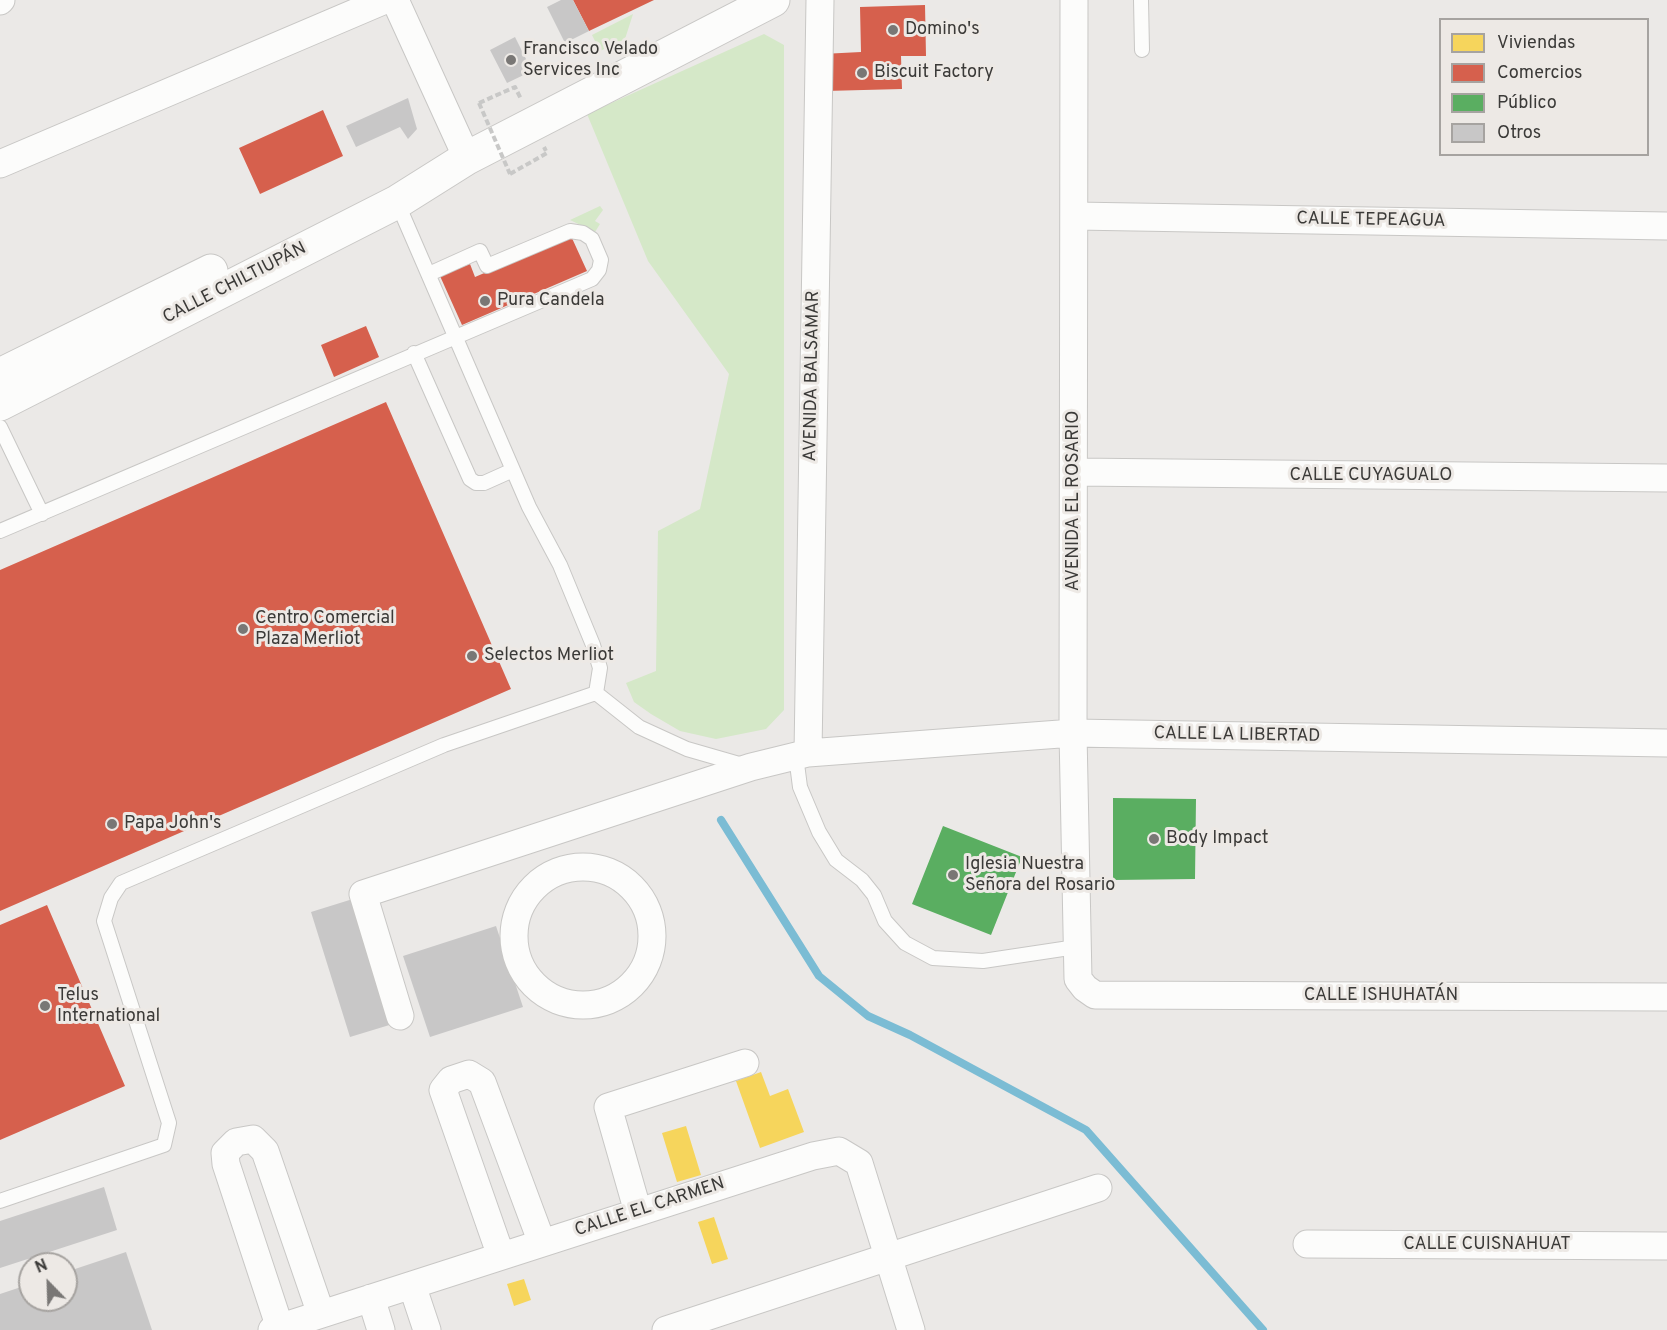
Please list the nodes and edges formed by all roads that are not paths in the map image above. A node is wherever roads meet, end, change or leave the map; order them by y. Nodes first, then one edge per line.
1 (385, 0) edge
2 (395, 0) edge
3 (820, 0) edge
4 (1074, 0) edge
5 (1141, 0) edge
6 (767, 1) edge
7 (1142, 50) dead end
8 (467, 158) junction
9 (0, 164) edge
10 (397, 202) junction
11 (1075, 216) junction
12 (1667, 226) edge
13 (429, 274) junction
14 (456, 336) junction
15 (414, 353) junction
16 (5, 380) edge
17 (0, 427) edge
18 (513, 470) junction
19 (1074, 472) junction
20 (1667, 478) edge
21 (42, 514) junction
22 (0, 531) edge
23 (596, 693) junction
24 (1073, 733) junction
25 (1667, 743) edge
26 (802, 754) junction
27 (750, 767) junction
28 (540, 838) junction
29 (552, 873) junction
30 (1076, 947) junction
31 (1095, 994) joint
32 (1667, 997) edge
33 (400, 1016) dead end
34 (745, 1063) dead end
35 (1098, 1188) dead end
36 (0, 1201) edge
37 (638, 1212) junction
38 (542, 1243) junction
39 (1307, 1244) dead end
40 (1667, 1246) edge
41 (501, 1256) junction
42 (887, 1256) junction
43 (412, 1285) junction
44 (371, 1298) junction
45 (321, 1314) junction
46 (276, 1329) edge
47 (381, 1330) edge
48 (427, 1330) edge
49 (666, 1330) edge
50 (911, 1330) edge

1 - 9 street
2 - 8 street
3 - 26 street, AVENIDA BALSAMAR
4 - 11 street, AVENIDA EL ROSARIO
5 - 7 lane
6 - 8 main road, CALLE CHILTIUPÁN
8 - 10 main road, CALLE CHILTIUPÁN
8 - 16 main road, CALLE CHILTIUPÁN
10 - 13 lane
10 - 16 main road, CALLE CHILTIUPÁN
11 - 12 street, CALLE TEPEAGUA
11 - 19 street, AVENIDA EL ROSARIO
13 - 14 lane
13 - 14 lane
14 - 15 lane
14 - 18 lane
15 - 18 lane
15 - 21 lane
17 - 21 lane
18 - 23 lane
19 - 20 street, CALLE CUYAGUALO
19 - 24 street, AVENIDA EL ROSARIO
21 - 22 lane
23 - 27 lane
23 - 36 lane
24 - 25 street, CALLE LA LIBERTAD
24 - 26 street, CALLE LA LIBERTAD
24 - 30 street, AVENIDA EL ROSARIO
26 - 27 street, CALLE LA LIBERTAD
26 - 30 lane
27 - 28 street, CALLE LA LIBERTAD
28 - 29 street
28 - 33 street, CALLE LA LIBERTAD
29 - 29 street
30 - 31 street, AVENIDA EL ROSARIO
31 - 32 street, CALLE ISHUHATÁN
34 - 37 street
35 - 42 street
37 - 38 street, CALLE EL CARMEN
37 - 42 street, CALLE EL CARMEN
38 - 41 street, CALLE EL CARMEN
38 - 41 street
39 - 40 street, CALLE CUISNAHUAT
41 - 43 street, CALLE EL CARMEN
42 - 49 street
42 - 50 street, CALLE EL CARMEN
43 - 44 street, CALLE EL CARMEN
43 - 48 street
44 - 45 street, CALLE EL CARMEN
44 - 47 street
45 - 46 street, CALLE EL CARMEN
45 - 46 street

